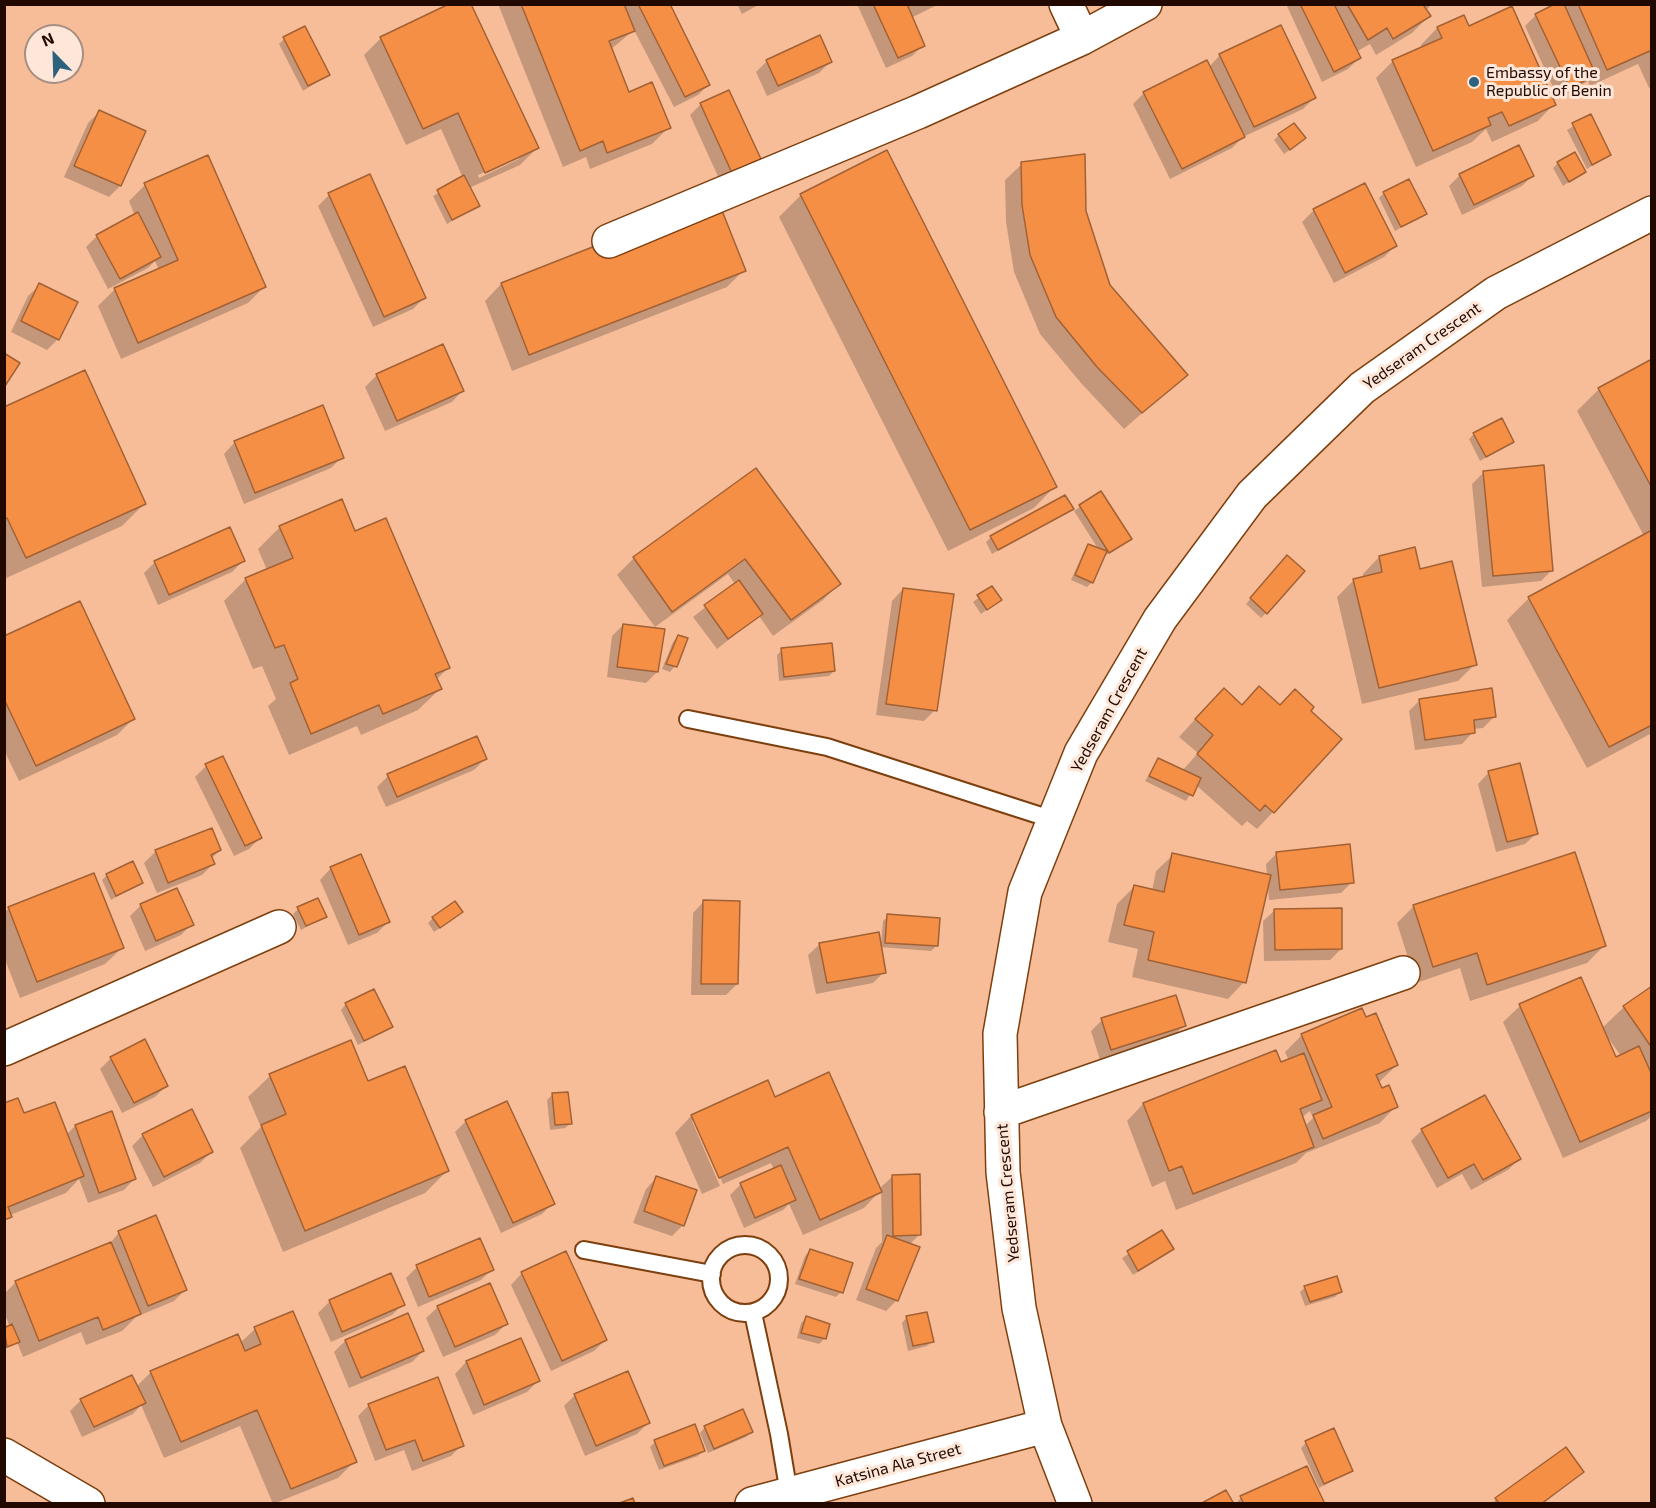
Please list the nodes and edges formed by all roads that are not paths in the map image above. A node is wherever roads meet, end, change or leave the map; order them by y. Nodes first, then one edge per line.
1 (1066, 4) edge
2 (1145, 4) edge
3 (1082, 38) junction
4 (1652, 213) edge
5 (609, 242) dead end
6 (688, 719) dead end
7 (1054, 820) junction
8 (279, 927) dead end
9 (1403, 973) dead end
10 (4, 1049) edge
11 (1001, 1112) junction
12 (584, 1250) dead end
13 (712, 1274) junction
14 (753, 1313) junction
15 (1045, 1426) junction
16 (4, 1455) edge
17 (789, 1494) junction
18 (88, 1503) edge
19 (752, 1503) edge
20 (1075, 1503) edge

1 - 3 street
2 - 3 street
3 - 5 street
4 - 7 street, Yedseram Crescent
6 - 7 lane
7 - 11 street, Yedseram Crescent
8 - 10 street
9 - 11 street
11 - 15 street, Yedseram Crescent
12 - 13 lane
13 - 14 lane
13 - 14 lane
14 - 17 lane
15 - 17 street, Katsina Ala Street
15 - 20 street, Yedseram Crescent
16 - 18 street
17 - 19 street, Katsina Ala Street

